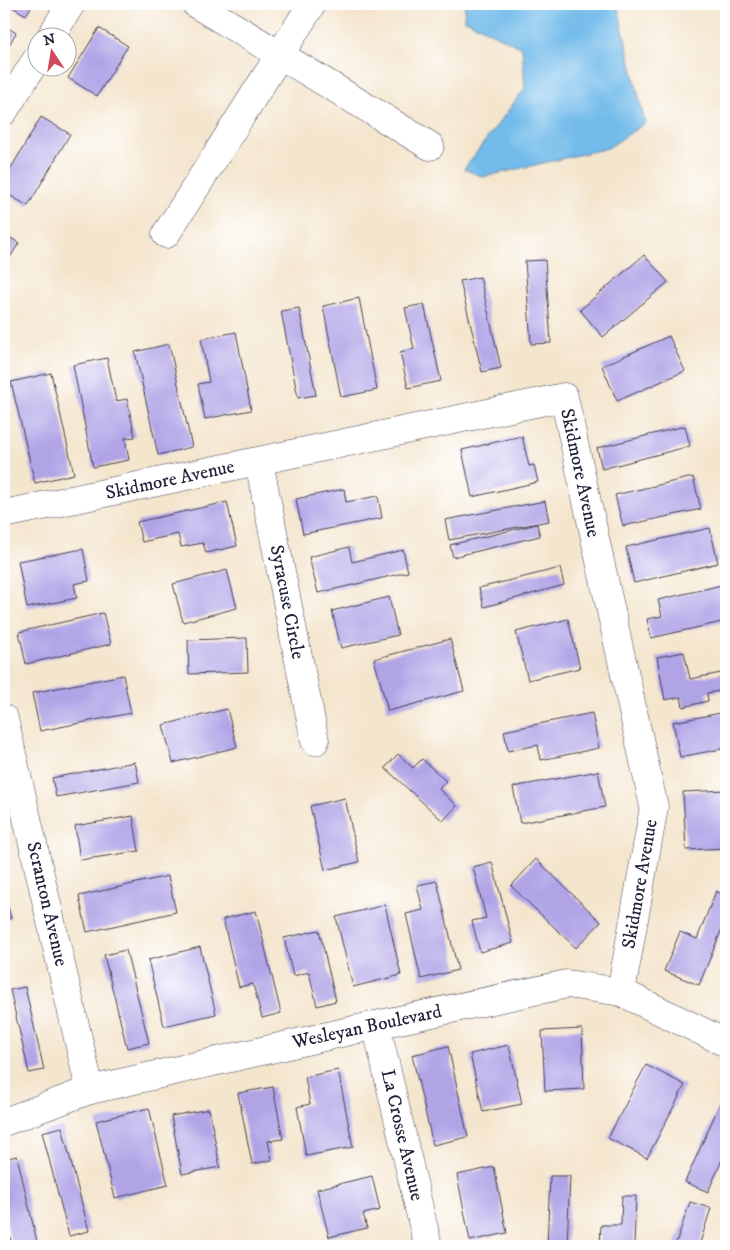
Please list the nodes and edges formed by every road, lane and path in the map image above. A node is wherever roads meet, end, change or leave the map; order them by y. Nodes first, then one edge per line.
1 (71, 4) edge
2 (196, 4) edge
3 (312, 4) edge
4 (56, 28) edge
5 (280, 55) junction
6 (28, 73) edge
7 (4, 111) edge
8 (430, 146) dead end
9 (166, 234) dead end
10 (259, 462) junction
11 (4, 514) edge
12 (4, 719) edge
13 (315, 741) dead end
14 (14, 806) edge
15 (621, 992) junction
16 (376, 1025) junction
17 (726, 1043) edge
18 (90, 1090) junction
19 (4, 1122) edge
20 (428, 1246) edge

1 - 4 street
2 - 5 street
3 - 5 street
5 - 8 street
5 - 9 street
6 - 7 street
10 - 11 street, Skidmore Avenue
10 - 13 street, Syracuse Circle
10 - 15 street, Skidmore Avenue
12 - 14 street, Scranton Avenue
14 - 18 street, Scranton Avenue
15 - 16 street, Wesleyan Boulevard
15 - 17 street, Wesleyan Boulevard
16 - 18 street, Wesleyan Boulevard
16 - 20 street, La Crosse Avenue
18 - 19 street, Wesleyan Boulevard

